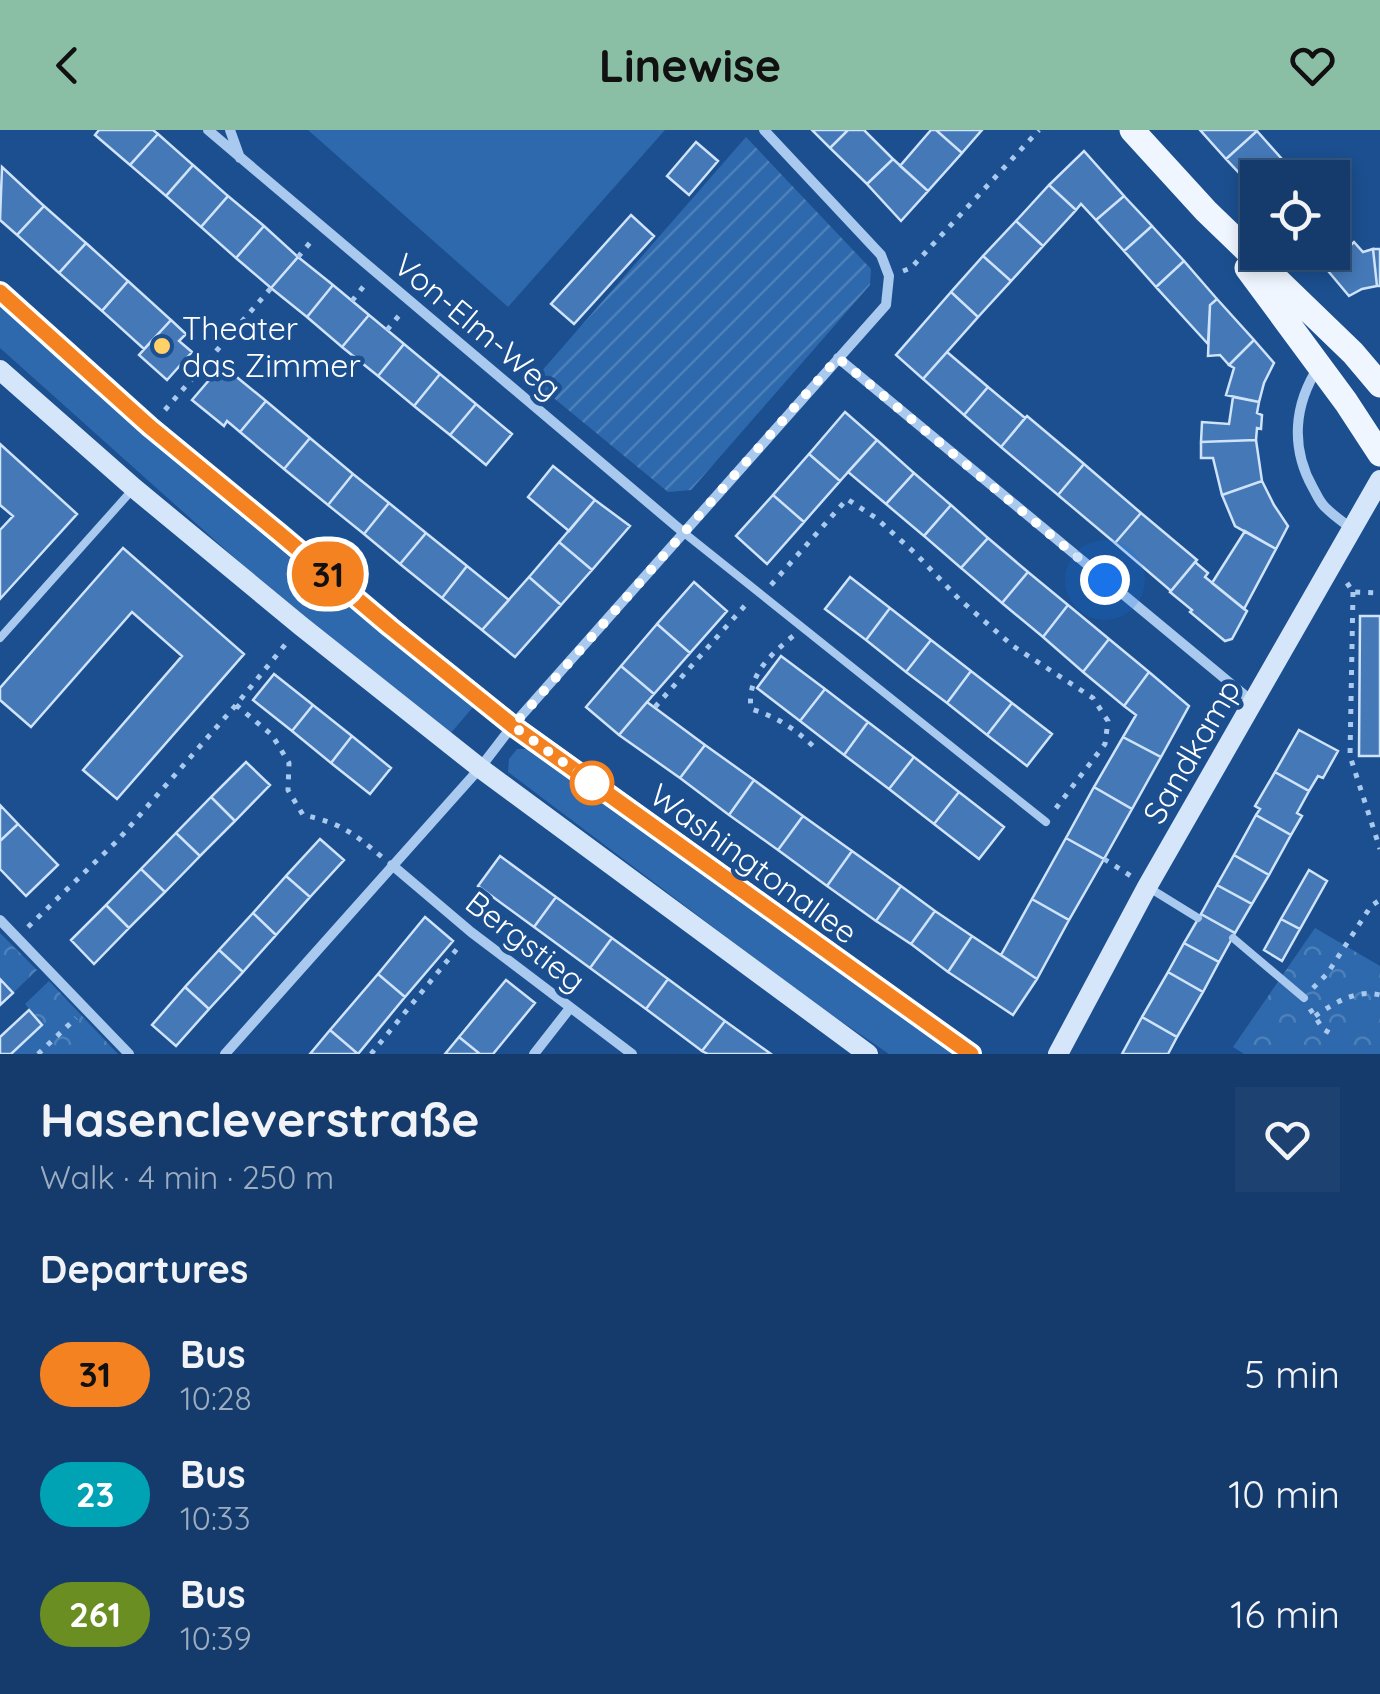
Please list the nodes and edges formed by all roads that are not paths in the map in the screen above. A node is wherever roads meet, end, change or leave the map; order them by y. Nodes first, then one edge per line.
1 (208, 130) edge
2 (230, 130) edge
3 (764, 130) edge
4 (1132, 130) edge
5 (241, 159) junction
6 (1206, 211) junction
7 (0, 292) edge
8 (838, 358) junction
9 (1319, 366) junction
10 (0, 370) edge
11 (1380, 385) edge
12 (1380, 454) edge
13 (1380, 480) edge
14 (134, 488) junction
15 (1352, 529) junction
16 (684, 532) junction
17 (0, 638) edge
18 (1254, 703) junction
19 (513, 726) junction
20 (480, 768) junction
21 (1046, 822) road end
22 (392, 865) junction
23 (1147, 887) junction
24 (1198, 918) dead end
25 (0, 920) edge
26 (1232, 938) dead end
27 (1304, 998) road end
28 (570, 1008) junction
29 (129, 1054) edge
30 (225, 1054) edge
31 (534, 1054) edge
32 (632, 1054) edge
33 (868, 1054) edge
34 (971, 1054) edge
35 (1058, 1054) edge

1 - 5 street, Von-Elm-Weg
2 - 5 street, Von-Elm-Weg
3 - 8 street
4 - 6 main road
5 - 16 street, Von-Elm-Weg
6 - 9 main road
6 - 11 main road
7 - 19 street, Washingtonallee
8 - 16 street
8 - 18 street
9 - 12 main road
9 - 15 street
10 - 14 street
13 - 15 street, Sandkamp
14 - 17 lane
14 - 20 street
15 - 18 street, Sandkamp
16 - 19 street
16 - 21 lane
18 - 23 street, Sandkamp
19 - 20 street
19 - 34 street, Washingtonallee
20 - 22 street
20 - 33 street
22 - 28 street, Bergstieg
22 - 30 street
23 - 24 lane
23 - 35 street, Sandkamp
25 - 29 street
26 - 27 lane
28 - 31 street
28 - 32 street, Bergstieg

